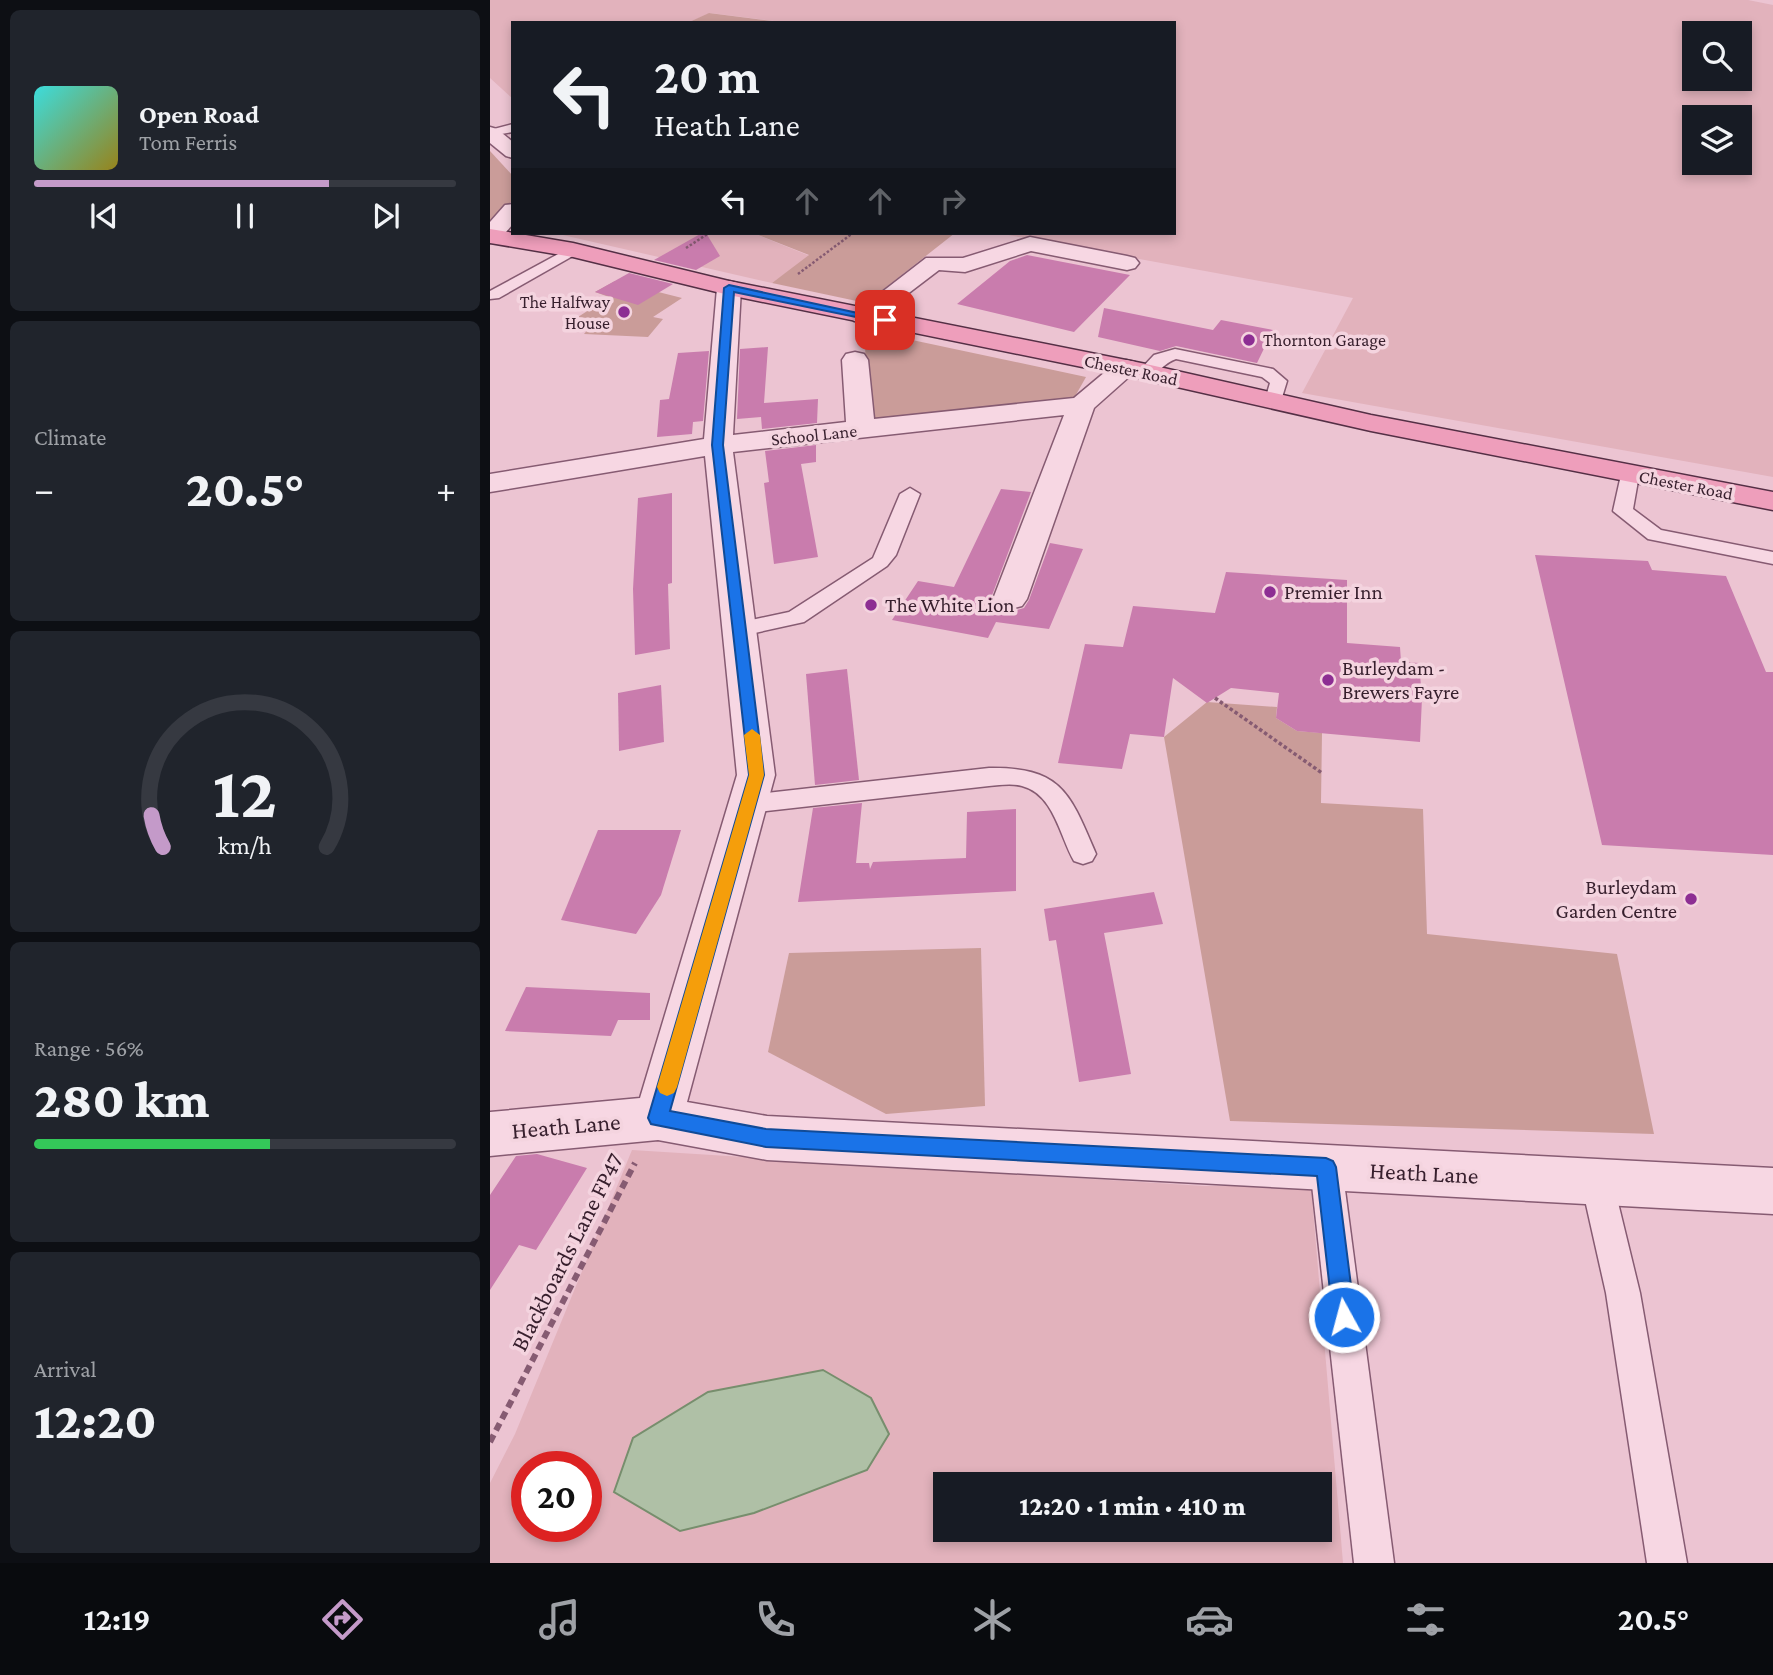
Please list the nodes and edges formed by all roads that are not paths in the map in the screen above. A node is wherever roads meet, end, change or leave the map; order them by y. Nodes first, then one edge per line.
1 (511, 128) edge
2 (490, 133) edge
3 (511, 150) edge
4 (511, 212) edge
5 (490, 236) edge
6 (573, 250) junction
7 (1127, 263) dead end
8 (729, 288) junction
9 (494, 295) dead end
10 (863, 316) junction
11 (855, 360) dead end
12 (1136, 370) junction
13 (1082, 405) junction
14 (861, 430) junction
15 (718, 445) junction
16 (1630, 475) junction
17 (490, 483) edge
18 (910, 494) dead end
19 (1773, 501) edge
20 (1773, 558) edge
21 (1010, 599) dead end
22 (741, 629) junction
23 (748, 804) junction
24 (1083, 854) dead end
25 (658, 1118) junction
26 (490, 1133) edge
27 (1326, 1167) junction
28 (1597, 1182) junction
29 (1773, 1191) edge
30 (1374, 1563) edge
31 (1667, 1563) edge

1 - 2 lane
2 - 3 street
4 - 5 street
5 - 6 main road, Chester Road
6 - 8 main road, Chester Road
6 - 9 lane
7 - 10 street
8 - 10 main road, Chester Road
8 - 15 street
10 - 12 main road, Chester Road
11 - 14 street
12 - 13 street
12 - 16 main road, Chester Road
13 - 14 street, School Lane
13 - 21 street
14 - 15 street, School Lane
15 - 17 street, School Lane
15 - 22 street
16 - 19 main road, Chester Road
16 - 20 lane
18 - 22 lane
22 - 23 street
23 - 24 lane
23 - 25 street
25 - 26 street, Heath Lane
25 - 27 street, Heath Lane
27 - 28 street, Heath Lane
27 - 30 lane
28 - 29 street, Heath Lane
28 - 31 lane

